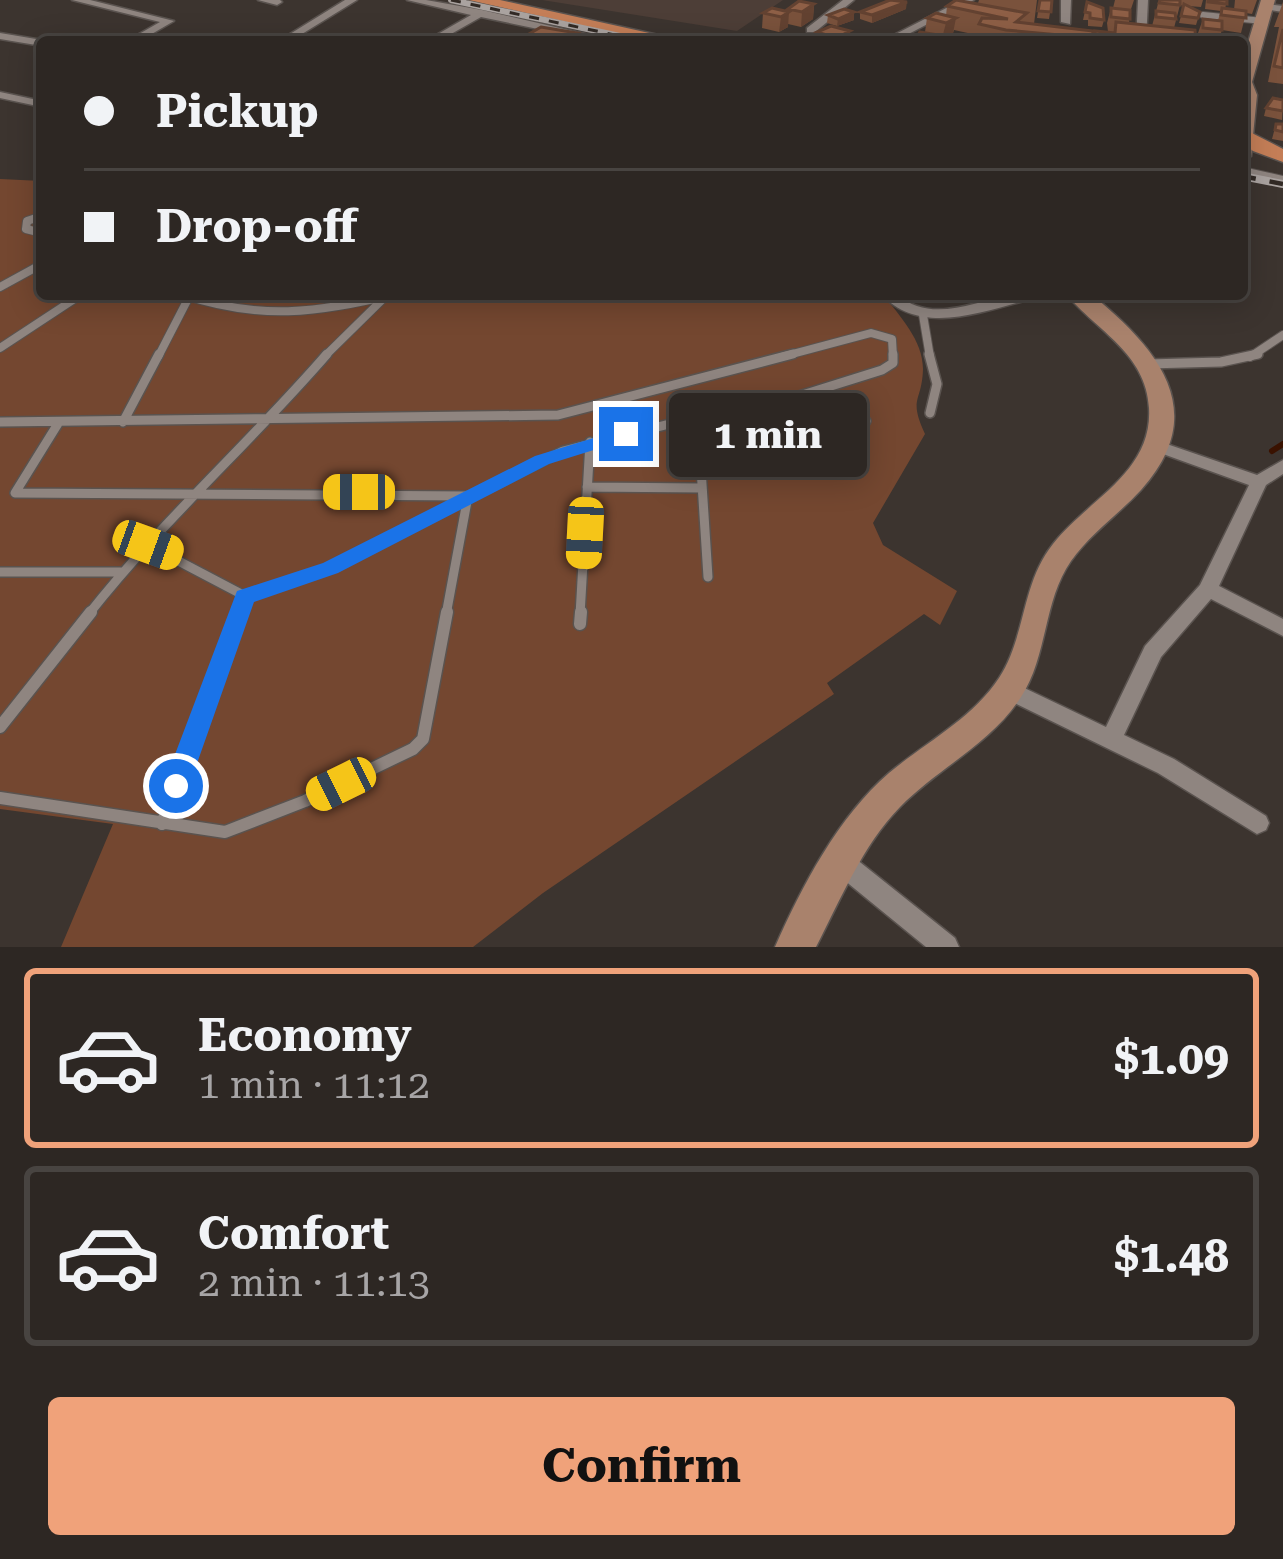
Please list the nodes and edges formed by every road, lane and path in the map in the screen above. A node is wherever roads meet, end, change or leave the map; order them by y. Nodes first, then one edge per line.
1 (77, 0) edge
2 (263, 0) edge
3 (352, 0) edge
4 (412, 0) edge
5 (849, 0) edge
6 (969, 0) edge
7 (1066, 0) edge
8 (1143, 0) edge
9 (1223, 0) edge
10 (277, 2) edge
11 (480, 6) edge
12 (1270, 8) edge
13 (1203, 15) edge
14 (1066, 22) edge
15 (563, 30) junction
16 (811, 30) dead end
17 (0, 36) edge
18 (141, 36) edge
19 (292, 36) edge
20 (438, 36) edge
21 (554, 36) edge
22 (589, 36) edge
23 (648, 36) edge
24 (896, 36) edge
25 (1141, 36) edge
26 (36, 43) edge
27 (1248, 72) edge
28 (0, 94) edge
29 (23, 102) junction
30 (36, 103) edge
31 (0, 116) edge
32 (1248, 151) edge
33 (1283, 158) edge
34 (1248, 173) edge
35 (1283, 180) edge
36 (36, 267) edge
37 (0, 287) edge
38 (73, 300) edge
39 (183, 300) edge
40 (196, 300) edge
41 (362, 300) edge
42 (385, 300) edge
43 (894, 300) edge
44 (1002, 300) edge
45 (1084, 300) edge
46 (923, 315) junction
47 (1283, 335) edge
48 (0, 348) edge
49 (1148, 364) junction
50 (930, 413) dead end
51 (268, 421) junction
52 (698, 421) junction
53 (0, 422) edge
54 (59, 422) junction
55 (123, 422) junction
56 (866, 422) dead end
57 (590, 442) junction
58 (1158, 446) junction
59 (1283, 466) edge
60 (1259, 482) junction
61 (587, 487) junction
62 (702, 488) junction
63 (196, 493) junction
64 (15, 494) junction
65 (0, 496) edge
66 (468, 496) junction
67 (148, 545) junction
68 (0, 572) edge
69 (122, 572) junction
70 (708, 577) dead end
71 (1208, 589) junction
72 (245, 596) junction
73 (580, 625) dead end
74 (1283, 628) edge
75 (1008, 690) junction
76 (0, 727) edge
77 (1110, 741) junction
78 (0, 798) edge
79 (162, 824) junction
80 (1257, 824) dead end
81 (842, 863) junction
82 (796, 947) edge
83 (946, 947) edge

1 - 18 street
2 - 10 street
3 - 19 street
4 - 11 street
5 - 16 street
6 - 24 street
7 - 14 street
8 - 25 street
9 - 12 street
11 - 15 street
11 - 20 street
11 - 23 main road
12 - 13 lane
12 - 27 street
15 - 21 street
15 - 22 street
17 - 26 street
28 - 29 street
29 - 30 street
29 - 31 street
32 - 33 main road
34 - 35 lane
36 - 37 lane
38 - 48 lane
39 - 55 lane
40 - 41 lane
42 - 51 lane
43 - 46 street
44 - 46 street
45 - 49 street
46 - 50 lane
47 - 49 lane
49 - 58 street
51 - 52 lane
51 - 55 lane
51 - 63 lane
52 - 56 lane
52 - 57 lane
52 - 62 lane
53 - 54 lane
54 - 55 lane
54 - 64 lane
57 - 61 lane
57 - 66 lane
58 - 60 street
58 - 75 street
59 - 60 street
60 - 71 street
61 - 62 lane
61 - 73 lane
62 - 70 lane
63 - 64 lane
63 - 66 lane
63 - 67 lane
64 - 65 lane
66 - 72 lane
66 - 79 lane
67 - 69 lane
67 - 72 lane
68 - 69 lane
69 - 76 lane
71 - 74 street
71 - 77 street
72 - 79 lane
75 - 77 street
75 - 81 street
77 - 80 street
78 - 79 lane
81 - 82 street
81 - 83 street

